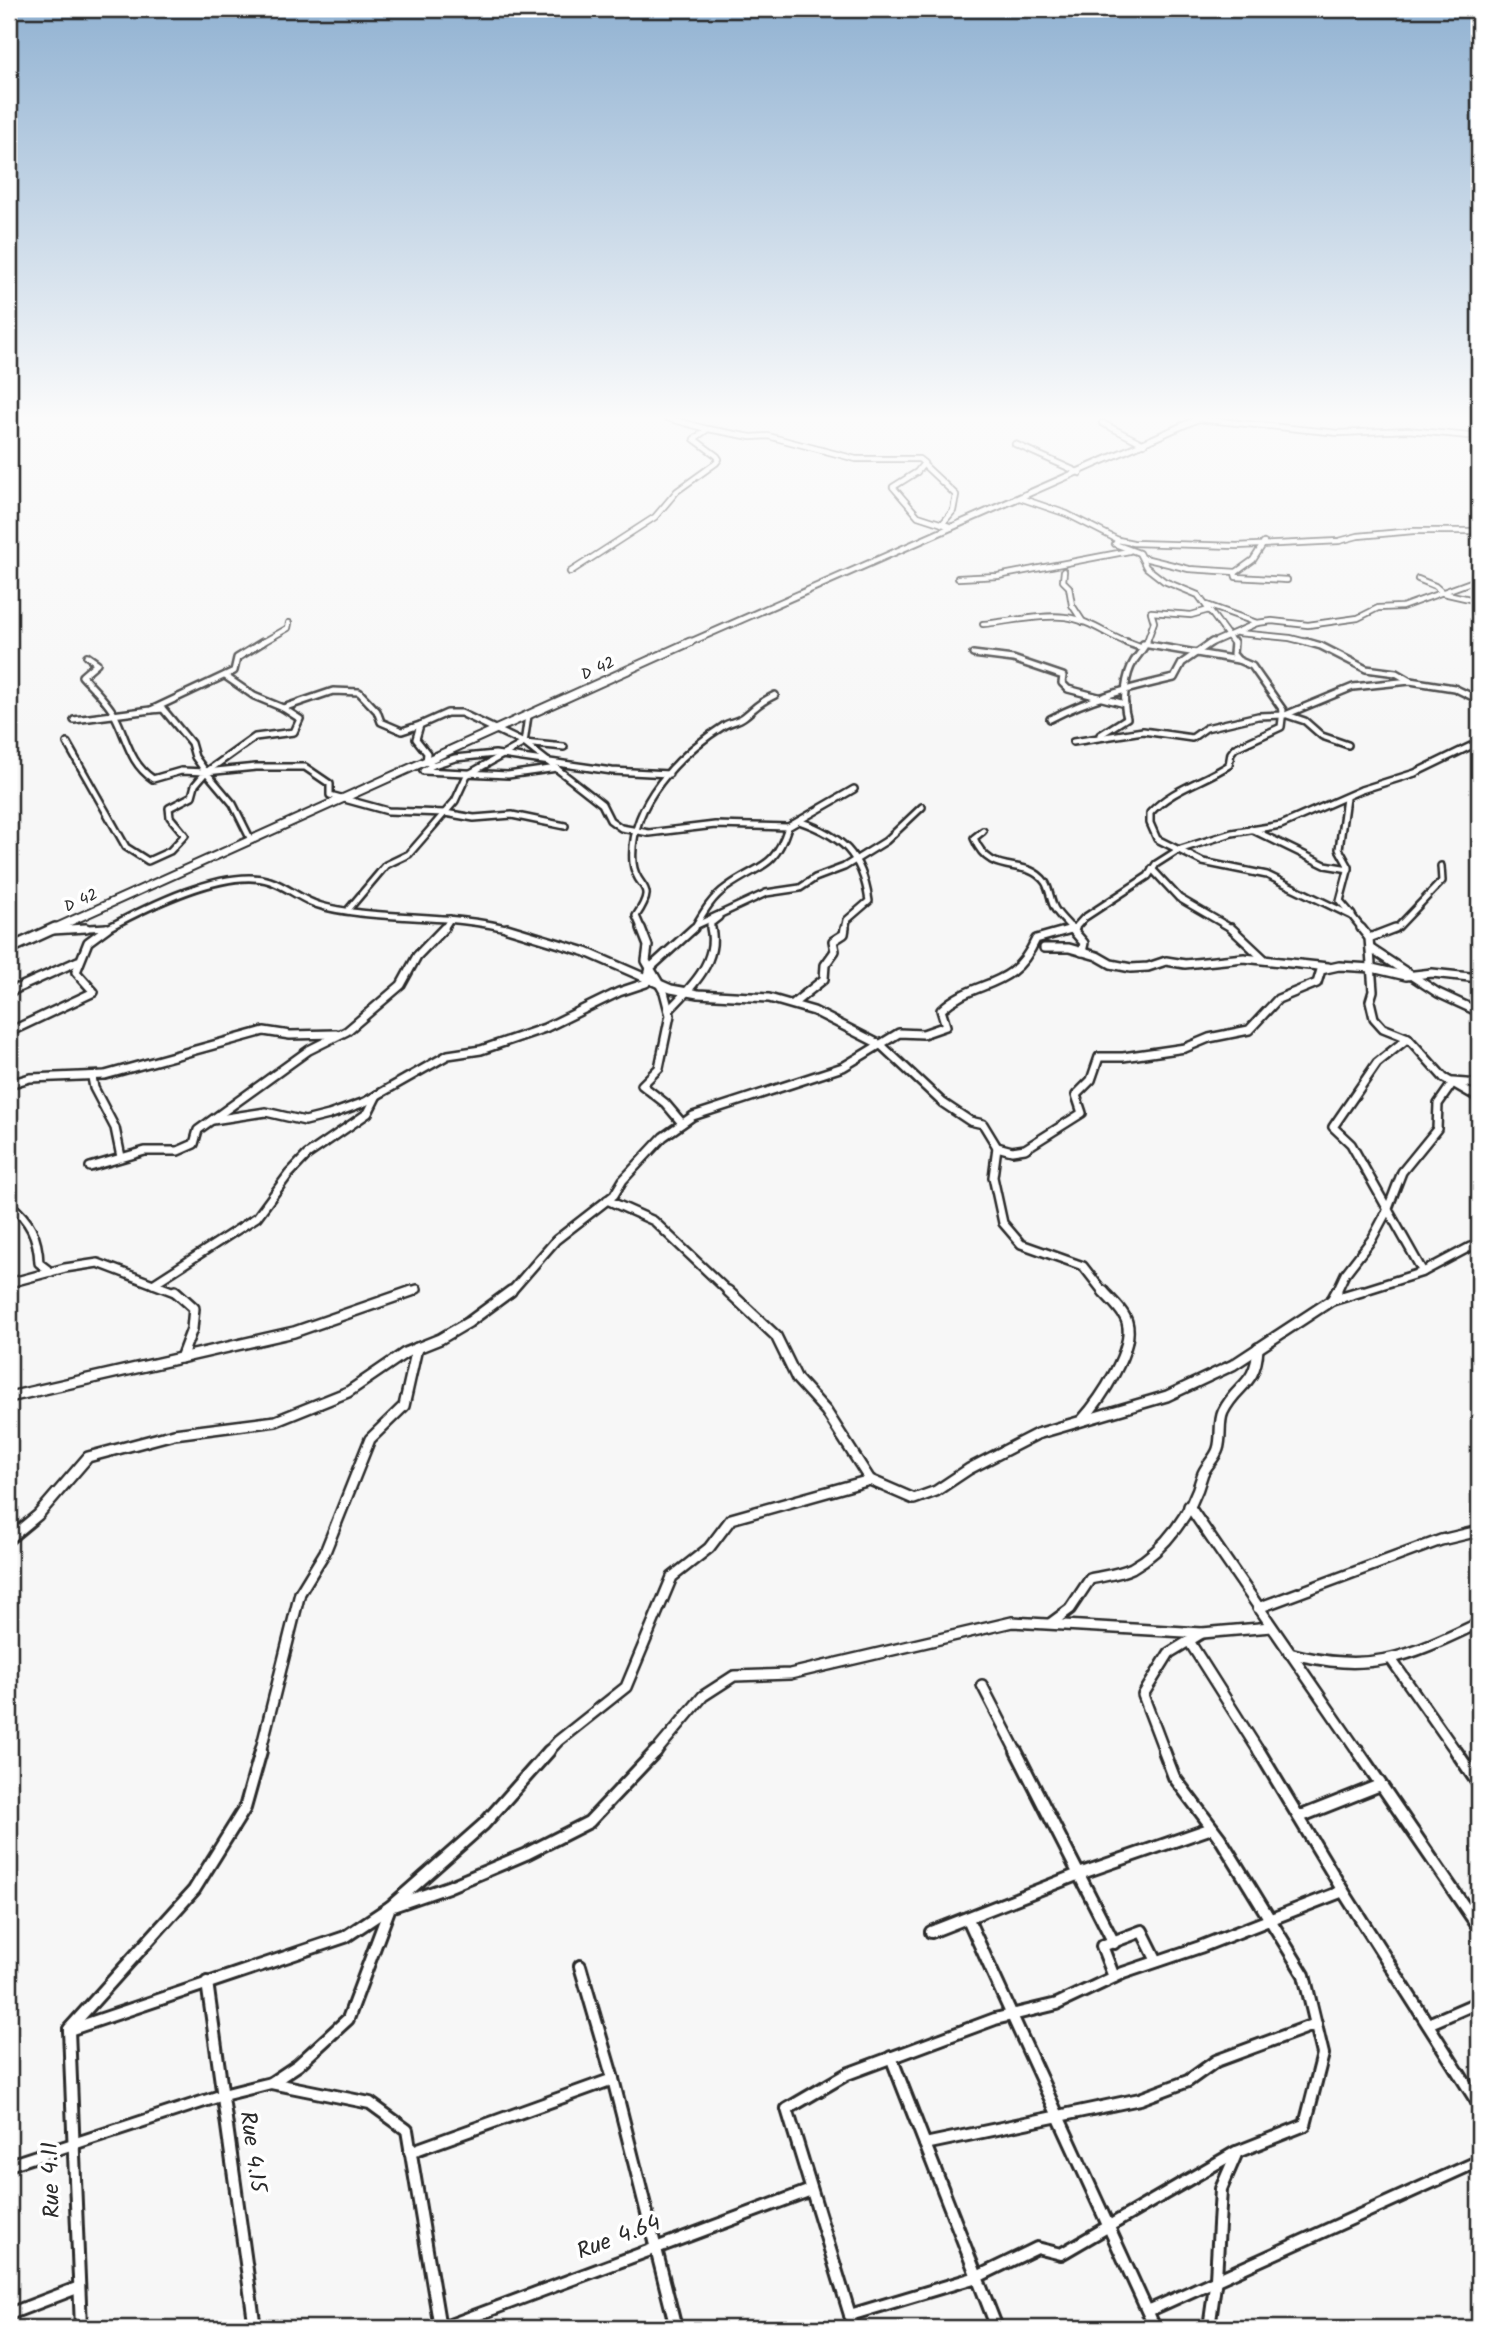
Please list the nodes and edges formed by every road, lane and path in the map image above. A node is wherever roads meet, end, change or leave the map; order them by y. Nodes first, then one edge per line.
1 (639, 527) edge
2 (952, 527) edge
3 (1093, 527) edge
4 (1479, 531) edge
5 (1118, 540) junction
6 (1264, 543) junction
7 (1130, 551) junction
8 (1144, 558) junction
9 (1065, 571) dead end
10 (570, 572) dead end
11 (1236, 572) junction
12 (958, 578) dead end
13 (1418, 579) dead end
14 (1479, 579) edge
15 (1287, 580) dead end
16 (1443, 593) junction
17 (1474, 600) dead end
18 (1208, 608) junction
19 (289, 623) dead end
20 (1083, 623) junction
21 (1258, 623) junction
22 (983, 624) dead end
23 (1234, 632) junction
24 (1227, 634) junction
25 (1143, 646) junction
26 (1197, 652) junction
27 (973, 654) dead end
28 (87, 656) dead end
29 (1238, 660) junction
30 (225, 676) junction
31 (1410, 681) junction
32 (1454, 688) junction
33 (1125, 690) junction
34 (775, 695) dead end
35 (1479, 695) edge
36 (1101, 696) junction
37 (1479, 701) edge
38 (1125, 704) junction
39 (283, 708) junction
40 (151, 710) junction
41 (114, 715) junction
42 (1284, 715) junction
43 (528, 716) junction
44 (1050, 719) dead end
45 (74, 720) dead end
46 (420, 725) junction
47 (499, 729) junction
48 (1099, 737) junction
49 (1479, 741) edge
50 (1073, 742) dead end
51 (67, 743) dead end
52 (524, 743) junction
53 (1348, 745) dead end
54 (564, 747) dead end
55 (505, 752) junction
56 (546, 760) junction
57 (430, 763) junction
58 (568, 764) junction
59 (557, 768) junction
60 (206, 772) junction
61 (669, 774) junction
62 (467, 775) junction
63 (854, 789) dead end
64 (1346, 798) junction
65 (342, 799) junction
66 (922, 807) dead end
67 (445, 813) junction
68 (799, 821) junction
69 (565, 825) dead end
70 (788, 827) junction
71 (1251, 829) junction
72 (637, 831) junction
73 (983, 831) dead end
74 (251, 840) junction
75 (1178, 850) junction
76 (855, 860) junction
77 (1441, 866) dead end
78 (1152, 869) junction
79 (1349, 869) junction
80 (348, 910) junction
81 (727, 910) junction
82 (1352, 916) junction
83 (450, 919) junction
84 (697, 925) junction
85 (111, 927) junction
86 (49, 930) junction
87 (1072, 931) junction
88 (1369, 938) junction
89 (1044, 948) dead end
90 (9, 949) edge
91 (1371, 949) junction
92 (1082, 951) junction
93 (1265, 960) junction
94 (78, 961) junction
95 (650, 968) junction
96 (1332, 968) junction
97 (1372, 968) junction
98 (1412, 975) junction
99 (646, 977) junction
100 (1479, 978) edge
101 (659, 984) junction
102 (9, 992) edge
103 (685, 992) junction
104 (794, 1003) junction
105 (669, 1010) junction
106 (1479, 1012) edge
107 (9, 1032) edge
108 (340, 1034) junction
109 (1408, 1038) junction
110 (879, 1044) junction
111 (92, 1077) junction
112 (1451, 1083) junction
113 (9, 1084) edge
114 (1479, 1084) edge
115 (377, 1095) junction
116 (1479, 1098) edge
117 (213, 1120) junction
118 (682, 1123) junction
119 (997, 1147) junction
120 (121, 1157) junction
121 (90, 1167) dead end
122 (607, 1200) junction
123 (9, 1205) edge
124 (1387, 1211) junction
125 (1479, 1245) edge
126 (51, 1272) junction
127 (1423, 1272) junction
128 (9, 1283) edge
129 (153, 1284) junction
130 (417, 1289) dead end
131 (1332, 1300) junction
132 (417, 1348) junction
133 (1258, 1348) junction
134 (181, 1358) junction
135 (9, 1397) edge
136 (1081, 1422) junction
137 (870, 1480) junction
138 (1189, 1506) junction
139 (1479, 1531) edge
140 (9, 1539) edge
141 (1258, 1608) junction
142 (1051, 1623) junction
143 (1479, 1623) edge
144 (1271, 1627) junction
145 (1202, 1633) junction
146 (1189, 1641) junction
147 (1289, 1653) junction
148 (1391, 1659) junction
149 (982, 1685) dead end
150 (1380, 1785) junction
151 (1479, 1785) edge
152 (1299, 1817) junction
153 (1212, 1828) junction
154 (1079, 1874) junction
155 (1343, 1891) junction
156 (390, 1907) junction
157 (968, 1919) junction
158 (1270, 1920) junction
159 (1479, 1928) edge
160 (931, 1932) dead end
161 (1114, 1943) junction
162 (1157, 1961) junction
163 (580, 1966) dead end
164 (1114, 1977) junction
165 (207, 1982) junction
166 (1479, 2002) edge
167 (1013, 2014) junction
168 (1316, 2024) junction
169 (1428, 2024) junction
170 (68, 2030) junction
171 (891, 2057) junction
172 (612, 2079) junction
173 (271, 2083) junction
174 (223, 2095) junction
175 (1479, 2105) edge
176 (1060, 2117) junction
177 (72, 2143) junction
178 (925, 2144) junction
179 (410, 2152) junction
180 (1237, 2152) junction
181 (1479, 2161) edge
182 (9, 2165) edge
183 (811, 2190) junction
184 (1108, 2224) junction
185 (654, 2247) junction
186 (977, 2277) junction
187 (1216, 2278) junction
188 (77, 2288) junction
189 (1148, 2311) junction
190 (9, 2314) edge
191 (850, 2315) junction
192 (1479, 2326) edge
193 (80, 2328) edge
194 (255, 2328) edge
195 (441, 2328) edge
196 (676, 2328) edge
197 (854, 2328) edge
198 (997, 2328) edge
199 (1155, 2328) edge
200 (1209, 2328) edge
201 (1474, 2328) edge

1 - 10 street
2 - 43 street, D 42 / D 42
3 - 5 street
4 - 6 street
5 - 6 street
5 - 7 street
6 - 11 street
7 - 8 street
7 - 12 street
8 - 11 street
8 - 18 street
9 - 20 street
11 - 15 street
13 - 16 street
14 - 16 street
16 - 17 street
16 - 21 street
18 - 21 street
18 - 24 street
18 - 25 street
19 - 30 street
20 - 22 street
20 - 25 street
21 - 23 street
23 - 24 street
23 - 31 street
24 - 26 street
24 - 29 street
25 - 26 street
25 - 33 street
26 - 29 street
26 - 33 street
27 - 36 street
28 - 41 street
29 - 42 street
30 - 39 street
30 - 40 street
31 - 32 street
31 - 42 street
32 - 35 street
32 - 37 street
33 - 36 street
33 - 38 street
34 - 61 street
36 - 38 street
36 - 44 street
38 - 48 street
39 - 46 street
39 - 60 street
40 - 41 street
40 - 60 street
41 - 45 street
41 - 60 street
42 - 48 street
42 - 53 street
42 - 75 street
43 - 47 street, D 42 / D 42
43 - 52 street
46 - 47 street
46 - 57 street
47 - 52 street
47 - 57 street, D 42 / D 42
48 - 50 street
49 - 64 street
51 - 60 street
52 - 54 street
52 - 55 street
52 - 56 street
55 - 56 street
55 - 57 street
55 - 62 street
56 - 58 street
56 - 59 street
57 - 62 street
57 - 65 street, D 42 / D 42
58 - 59 street
58 - 61 street
59 - 62 street
59 - 72 street
60 - 65 street
60 - 74 street
61 - 72 street
62 - 67 street
63 - 68 street
64 - 71 street
64 - 79 street
65 - 67 street
65 - 74 street, D 42 / D 42
66 - 76 street
67 - 69 street
67 - 80 street
68 - 70 street
68 - 76 street
70 - 72 street
70 - 84 street
71 - 75 street
71 - 79 street
72 - 95 street
73 - 87 street
74 - 86 street, D 42 / D 42
75 - 78 street
75 - 82 street
76 - 81 street
76 - 104 street
77 - 88 street
78 - 87 street
78 - 93 street
79 - 82 street
80 - 83 street
80 - 85 street
81 - 84 street
81 - 103 street
82 - 88 street
83 - 99 street
83 - 108 street
84 - 95 street
85 - 86 street
85 - 94 street
86 - 90 street, D 42 / D 42
87 - 92 street
87 - 110 street
88 - 91 street
89 - 92 street
91 - 97 street
91 - 98 street
92 - 93 street
93 - 96 street
94 - 102 street
94 - 107 street
95 - 99 street
95 - 101 street
96 - 97 street
96 - 119 street
97 - 98 street
97 - 109 street
98 - 100 street
98 - 106 street
99 - 101 street
99 - 115 street
101 - 103 street
101 - 105 street
103 - 104 street
103 - 105 street
104 - 110 street
105 - 118 street
108 - 111 street
108 - 117 street
109 - 112 street
109 - 124 street
110 - 118 street
110 - 119 street
111 - 113 street
111 - 120 street
112 - 114 street
112 - 116 street
112 - 124 street
115 - 117 street
115 - 129 street
117 - 120 street
118 - 122 street
119 - 136 street
120 - 121 street
122 - 132 street
122 - 137 street
123 - 126 street
124 - 127 street
124 - 131 street
125 - 127 street
126 - 128 street
126 - 129 street
127 - 131 street
129 - 134 street
130 - 134 street
131 - 133 street
132 - 140 street
132 - 170 street
133 - 136 street
133 - 138 street
134 - 135 street
136 - 137 street
137 - 156 street
138 - 141 street
138 - 142 street
139 - 141 street
141 - 144 street
142 - 145 street
142 - 156 street
143 - 148 street
144 - 145 street
144 - 147 street
145 - 146 street
146 - 152 street
146 - 153 street
147 - 148 street
147 - 150 street
148 - 151 street
149 - 154 street
150 - 152 street
150 - 159 street
152 - 155 street
153 - 154 street
153 - 158 street
154 - 157 street
154 - 161 street
155 - 158 street
155 - 169 street
156 - 165 street
156 - 173 street
157 - 160 street
157 - 167 street
158 - 162 street
158 - 168 street
161 - 162 street
161 - 164 street
162 - 164 street
163 - 172 street
164 - 167 street
165 - 170 street
165 - 174 street, Rue 4.15
166 - 169 street
167 - 171 street
167 - 176 street
168 - 176 street
168 - 180 street
169 - 175 street
170 - 177 street, Rue 4.11
171 - 178 street
171 - 183 street
172 - 179 street
172 - 185 street
173 - 174 street
173 - 179 street
174 - 177 street
174 - 194 street, Rue 4.15
176 - 178 street
176 - 184 street
177 - 182 street
177 - 188 street, Rue 4.11
178 - 186 street
179 - 195 street
180 - 184 street
180 - 187 street
181 - 187 street
183 - 185 street, Rue 4.64
183 - 191 street
184 - 186 street
184 - 189 street
185 - 195 street, Rue 4.64
185 - 196 street
186 - 191 street
186 - 198 street
187 - 189 street
187 - 200 street
188 - 190 street
188 - 193 street, Rue 4.11
189 - 199 street
191 - 197 street
192 - 201 street

